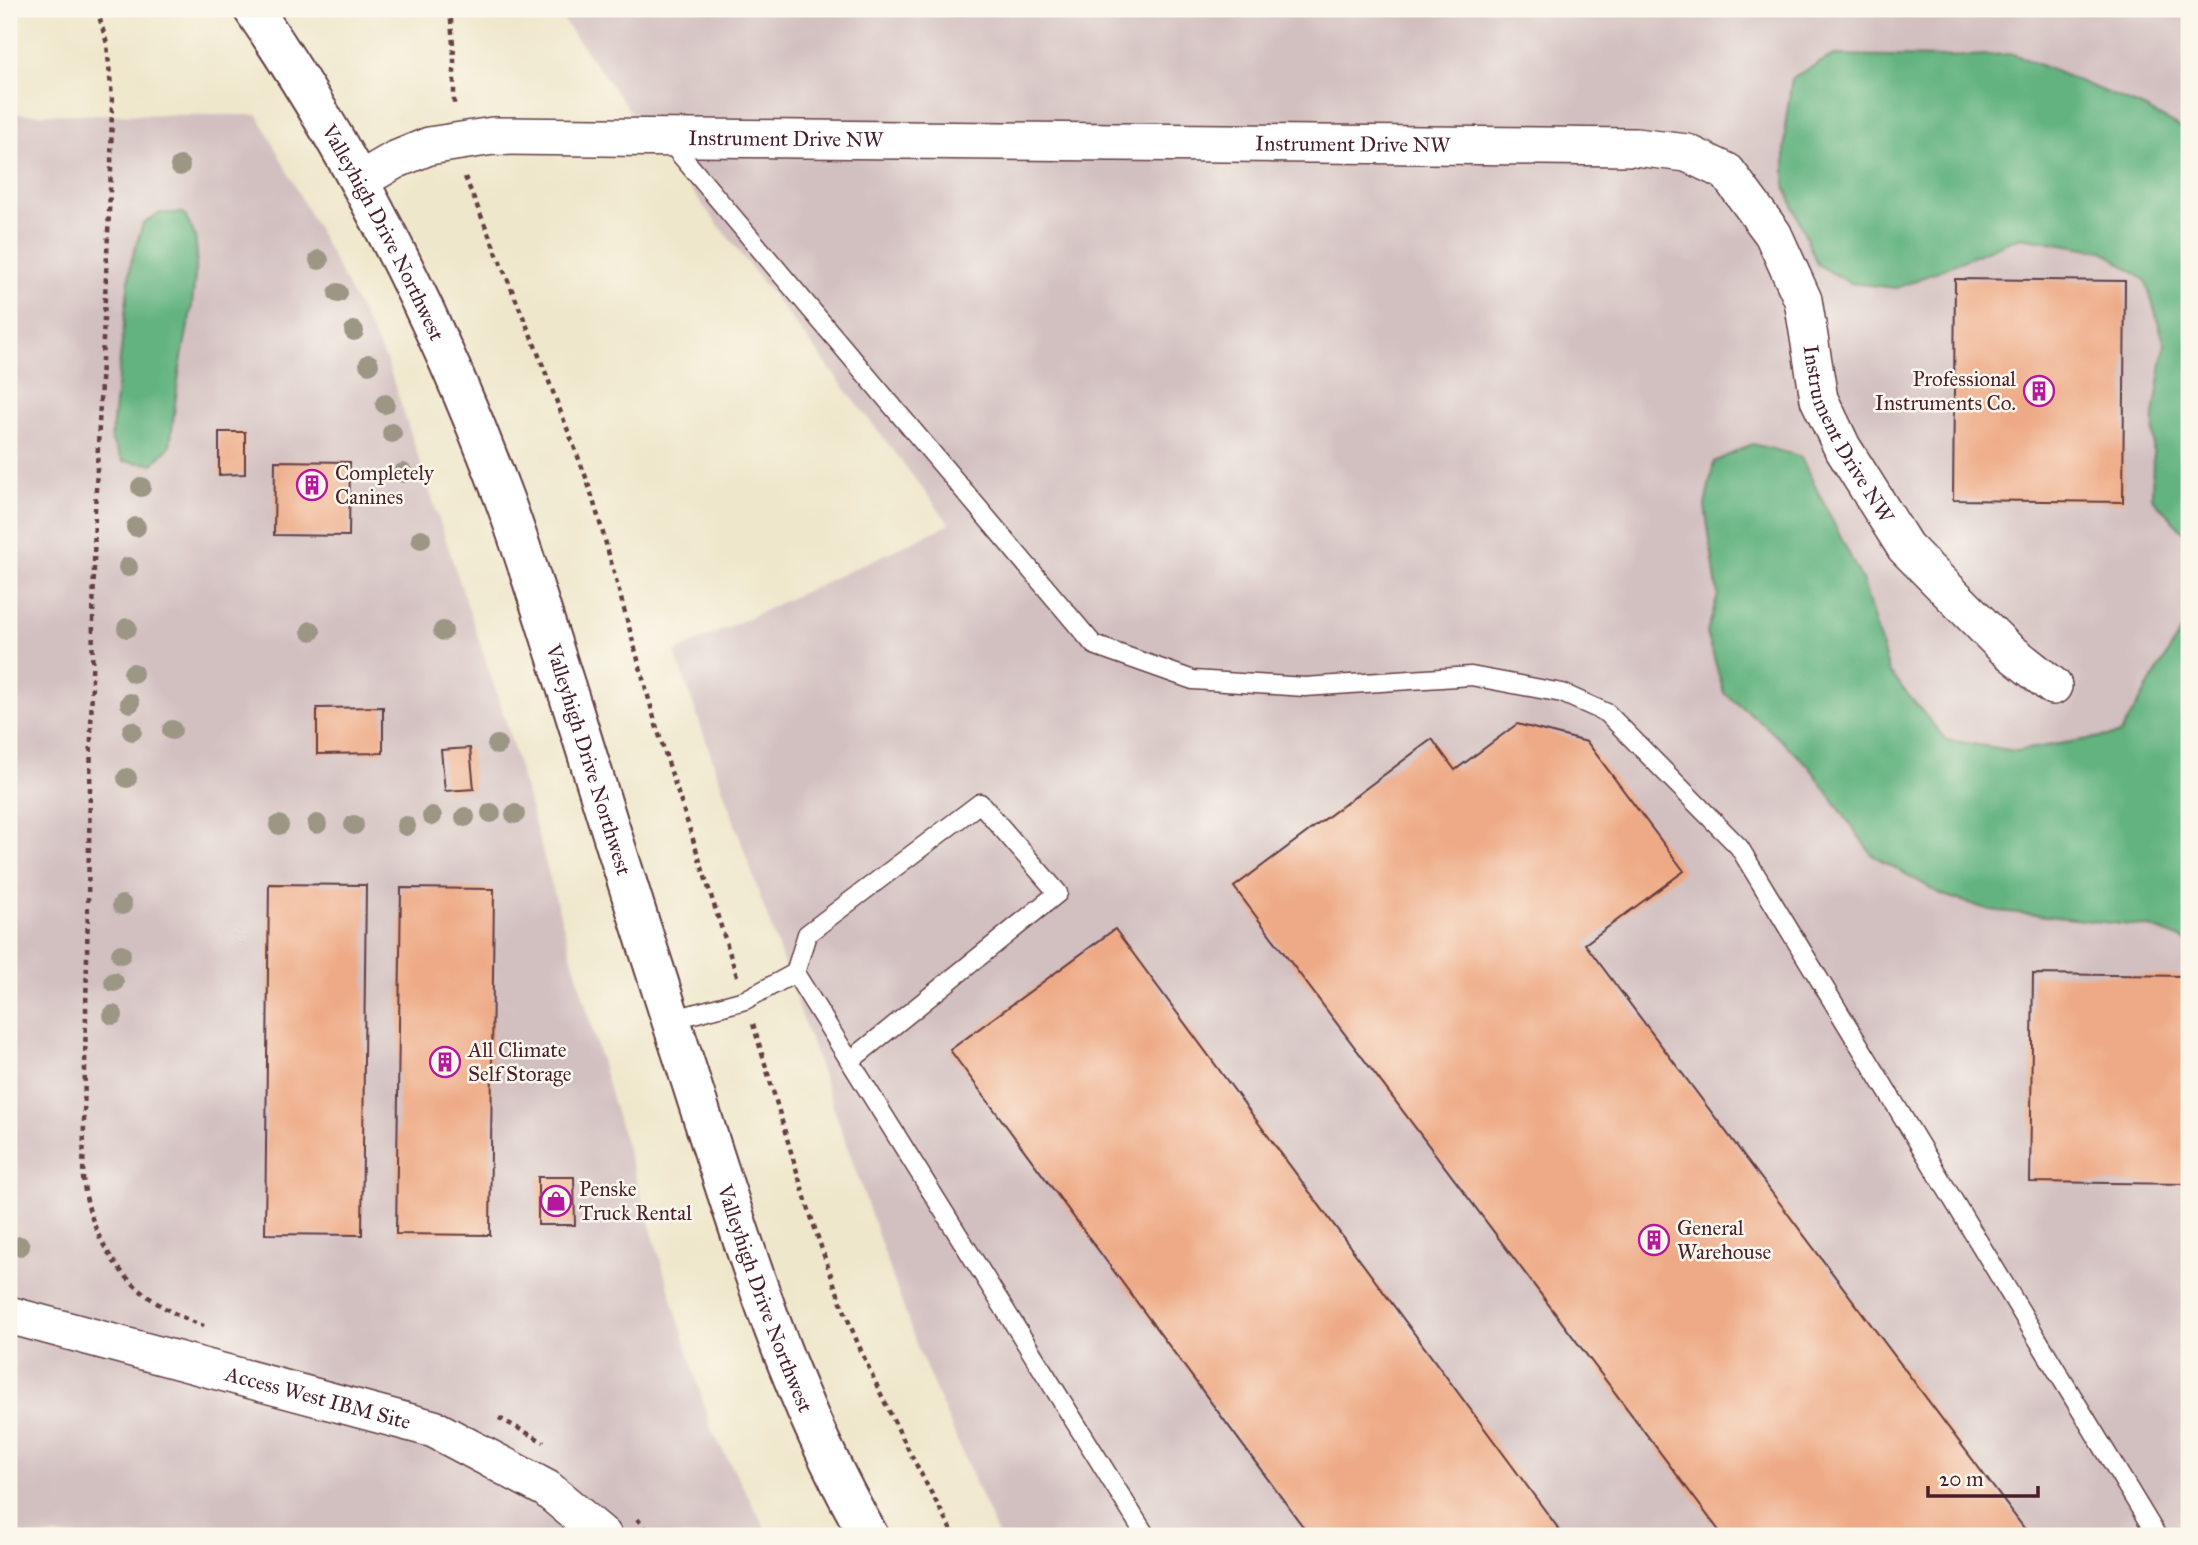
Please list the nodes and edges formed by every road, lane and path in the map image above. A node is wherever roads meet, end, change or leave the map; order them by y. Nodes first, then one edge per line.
1 (96, 9) edge
2 (254, 9) edge
3 (450, 9) edge
4 (667, 139) junction
5 (455, 141) junction
6 (359, 181) junction
7 (2053, 686) dead end
8 (795, 973) junction
9 (745, 1000) junction
10 (671, 1020) junction
11 (850, 1061) junction
12 (108, 1252) dead end
13 (9, 1315) edge
14 (603, 1536) edge
15 (869, 1536) edge
16 (955, 1536) edge
17 (1146, 1536) edge
18 (2157, 1536) edge

1 - 12 path
2 - 6 main road, Valleyhigh Drive Northwest
3 - 5 path
4 - 5 street, Instrument Drive NW
4 - 7 street, Instrument Drive NW
4 - 18 lane
5 - 6 street, Instrument Drive NW
5 - 9 path
6 - 10 main road, Valleyhigh Drive Northwest
8 - 9 lane
8 - 11 lane
8 - 11 lane
9 - 10 lane
9 - 16 path
10 - 15 main road, Valleyhigh Drive Northwest
11 - 17 lane
13 - 14 street, Access West IBM Site

